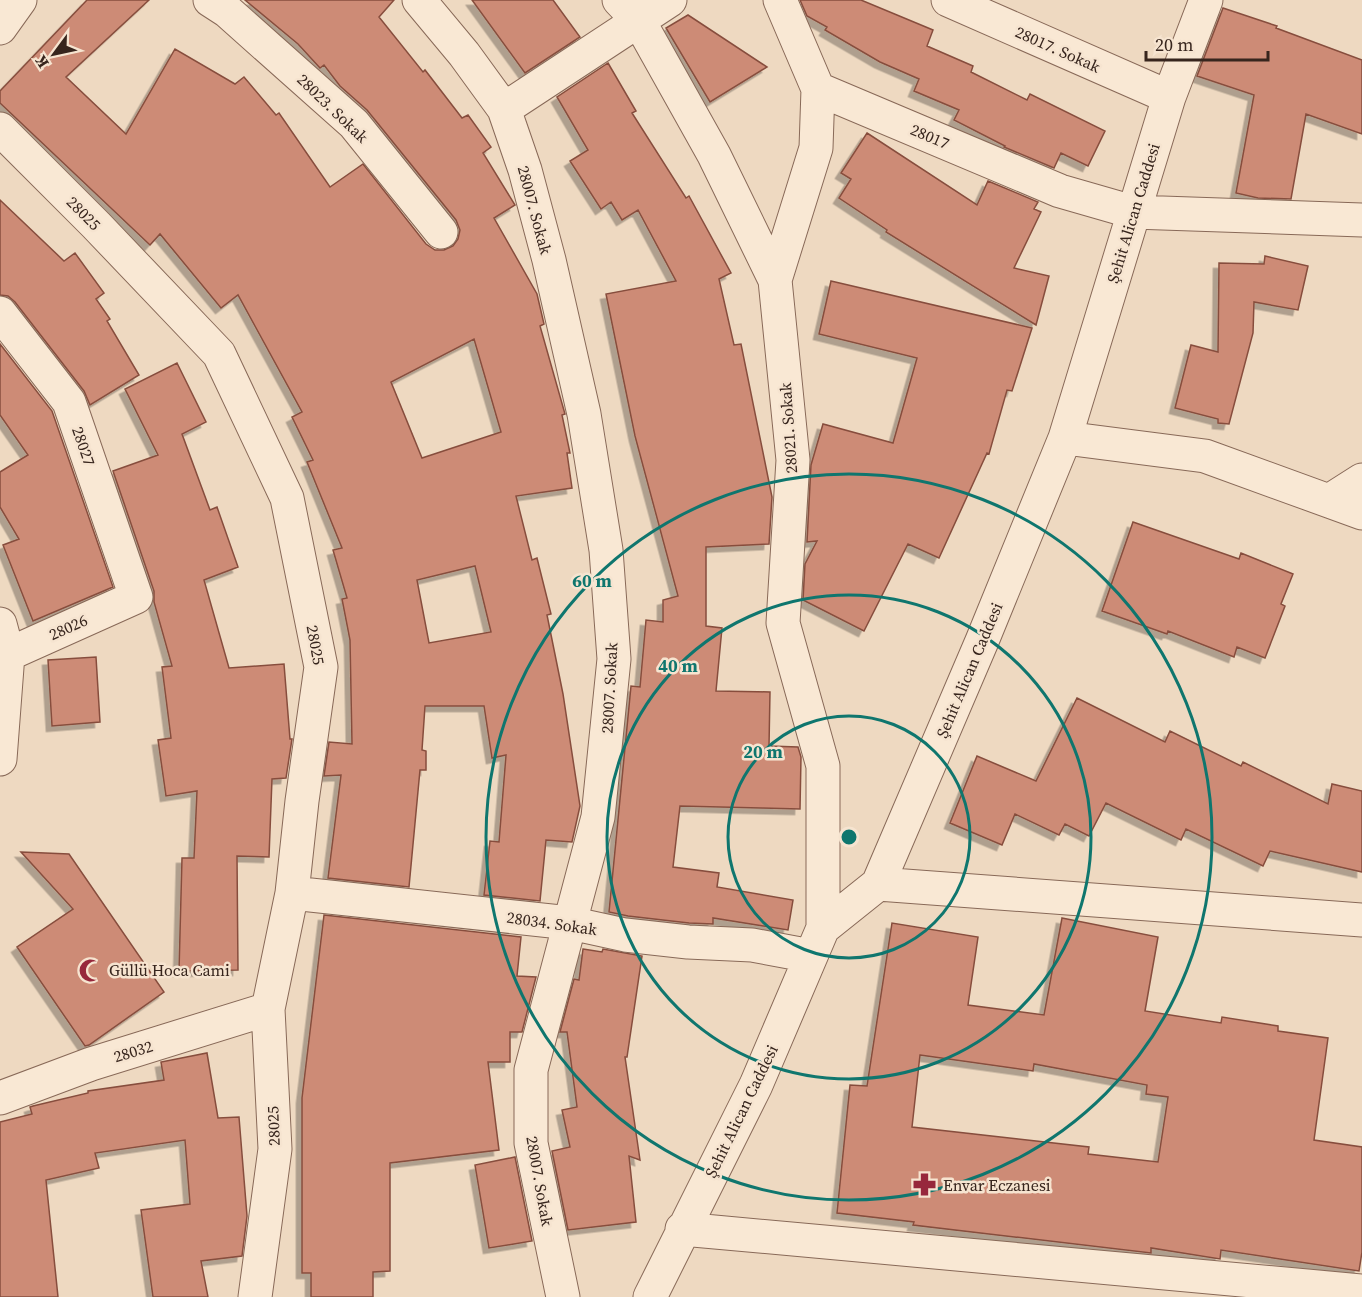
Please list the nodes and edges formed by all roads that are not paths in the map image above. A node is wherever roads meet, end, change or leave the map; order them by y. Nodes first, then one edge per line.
1 (20, 0) edge
2 (210, 0) edge
3 (419, 0) edge
4 (670, 0) edge
5 (780, 0) edge
6 (948, 0) edge
7 (1206, 0) edge
8 (629, 11) edge
9 (0, 28) edge
10 (818, 89) junction
11 (1169, 97) junction
12 (504, 109) junction
13 (0, 129) edge
14 (1133, 212) junction
15 (1362, 220) edge
16 (441, 232) dead end
17 (775, 280) junction
18 (0, 314) edge
19 (1065, 438) junction
20 (1362, 480) edge
21 (1329, 501) junction
22 (1362, 513) edge
23 (136, 597) joint
24 (3, 646) edge
25 (0, 759) edge
26 (878, 884) junction
27 (292, 894) junction
28 (1362, 920) edge
29 (570, 923) junction
30 (817, 942) junction
31 (268, 1009) junction
32 (0, 1098) edge
33 (682, 1230) junction
34 (1362, 1291) edge
35 (255, 1297) edge
36 (563, 1297) edge
37 (650, 1297) edge

1 - 9 street
2 - 16 street, 28023. Sokak
3 - 12 street, 28007. Sokak
4 - 8 street
5 - 10 street
6 - 11 street, 28017. Sokak
7 - 11 street, Şehit Alican Caddesi
8 - 12 street
8 - 17 street, 28021. Sokak
10 - 14 street, 28017
10 - 17 street
11 - 14 street, Şehit Alican Caddesi
12 - 29 street, 28007. Sokak
13 - 27 street, 28025
14 - 15 street, 28017
14 - 19 street, Şehit Alican Caddesi
17 - 30 street, 28021. Sokak
18 - 23 street, 28027
19 - 21 street
19 - 26 street, Şehit Alican Caddesi
20 - 21 street
21 - 22 street
23 - 24 street, 28026
24 - 25 street
26 - 28 street
26 - 30 street, Şehit Alican Caddesi
27 - 29 street, 28034. Sokak
27 - 31 street, 28025
29 - 30 street, 28034. Sokak
29 - 36 street, 28007. Sokak
30 - 33 street, Şehit Alican Caddesi
31 - 32 street, 28032
31 - 35 street, 28025
33 - 34 street
33 - 37 street, Şehit Alican Caddesi

